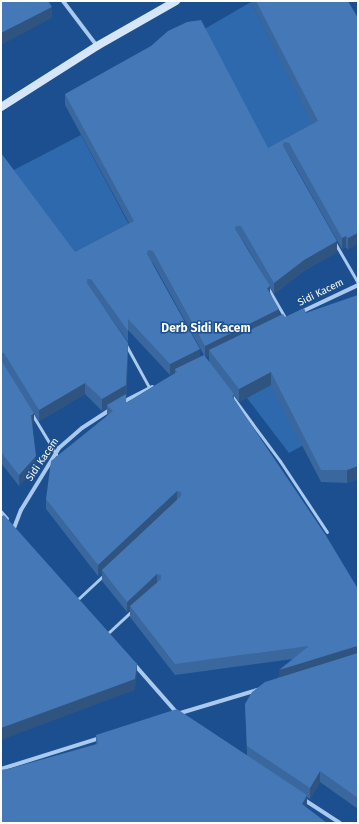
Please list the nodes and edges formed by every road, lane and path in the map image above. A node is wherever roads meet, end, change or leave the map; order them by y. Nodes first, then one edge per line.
1 (64, 1) edge
2 (176, 1) edge
3 (97, 46) junction
4 (1, 107) edge
5 (332, 236) edge
6 (358, 284) edge
7 (266, 286) edge
8 (285, 320) joint
9 (122, 339) edge
10 (156, 385) edge
11 (150, 389) junction
12 (227, 390) edge
13 (30, 411) edge
14 (56, 454) junction
15 (1, 512) edge
16 (14, 528) junction
17 (327, 532) dead end
18 (19, 533) edge
19 (110, 570) edge
20 (73, 595) edge
21 (77, 600) junction
22 (82, 606) edge
23 (138, 606) edge
24 (102, 628) edge
25 (107, 634) junction
26 (112, 640) edge
27 (127, 657) edge
28 (260, 689) edge
29 (177, 714) junction
30 (170, 716) edge
31 (184, 718) edge
32 (104, 737) edge
33 (1, 769) edge
34 (301, 797) edge
35 (340, 823) edge

1 - 3 street
2 - 3 street
3 - 4 street
5 - 6 lane
6 - 8 street, Sidi Kacem
7 - 8 lane
9 - 11 lane
10 - 11 street, Sidi Kacem
11 - 14 street, Sidi Kacem
12 - 17 lane
13 - 14 lane
14 - 16 street, Sidi Kacem
15 - 16 street
16 - 18 street
19 - 21 lane
20 - 21 street
21 - 22 street
23 - 25 lane
24 - 25 street
25 - 26 street
27 - 29 street
28 - 29 street
29 - 30 street
29 - 31 street
32 - 33 street
34 - 35 street

